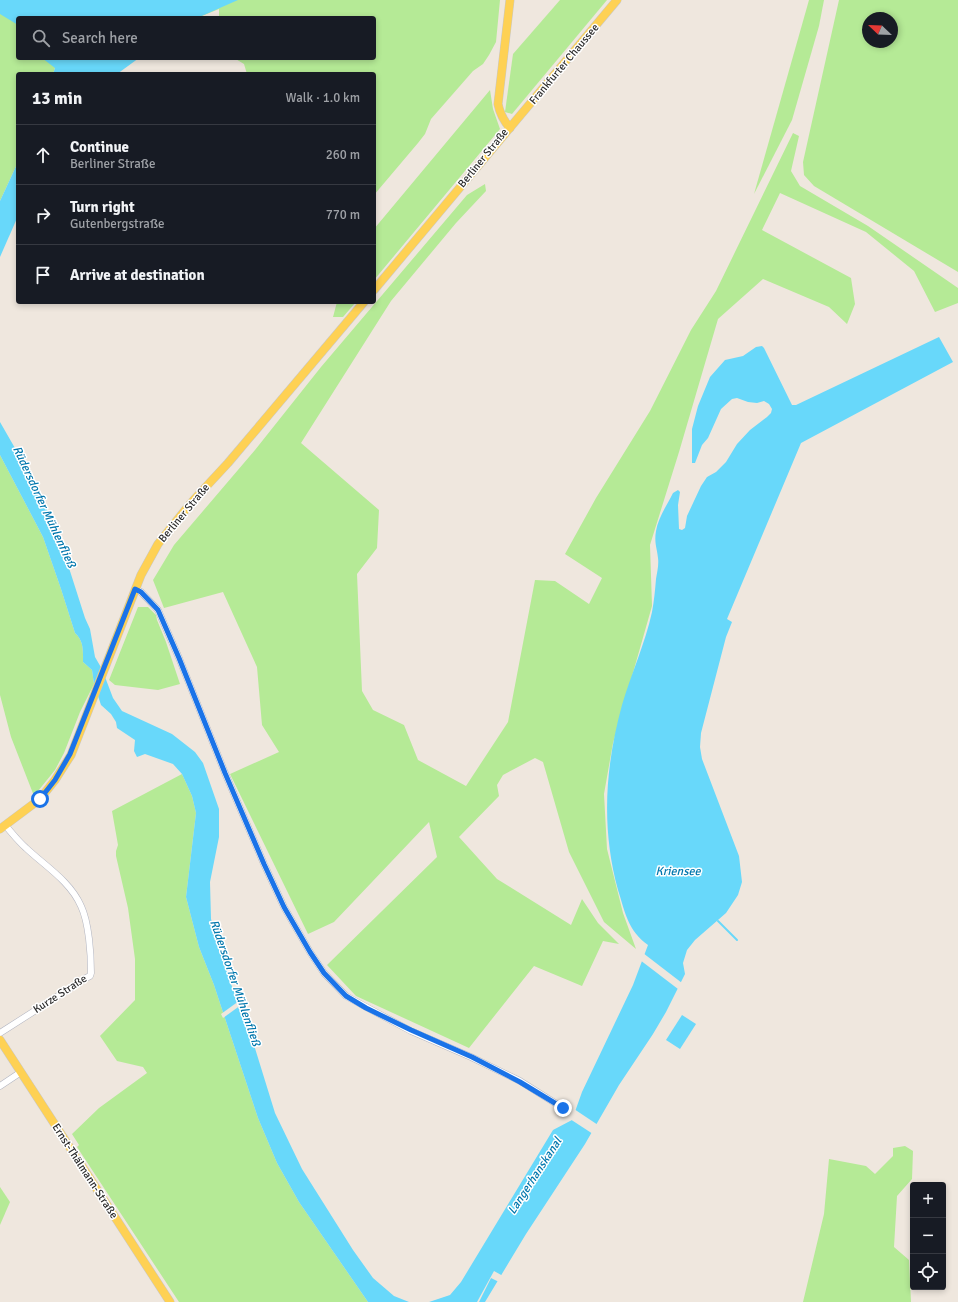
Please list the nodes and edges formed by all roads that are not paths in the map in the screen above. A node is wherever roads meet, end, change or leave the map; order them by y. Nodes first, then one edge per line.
1 (510, 0) edge
2 (617, 0) edge
3 (510, 128) junction
4 (376, 288) edge
5 (362, 304) edge
6 (135, 589) junction
7 (3, 827) edge
8 (0, 1033) edge
9 (0, 1040) edge
10 (21, 1072) junction
11 (0, 1086) edge
12 (563, 1108) dead end
13 (170, 1302) edge

1 - 3 main road, Berliner Straße
2 - 3 main road, Frankfurter Chaussee
3 - 4 main road, Berliner Straße
5 - 6 main road, Berliner Straße
6 - 7 main road, Berliner Straße
6 - 12 street
7 - 8 street, Kurze Straße
9 - 10 main road, Ernst-Thälmann-Straße
10 - 11 street
10 - 13 main road, Ernst-Thälmann-Straße

